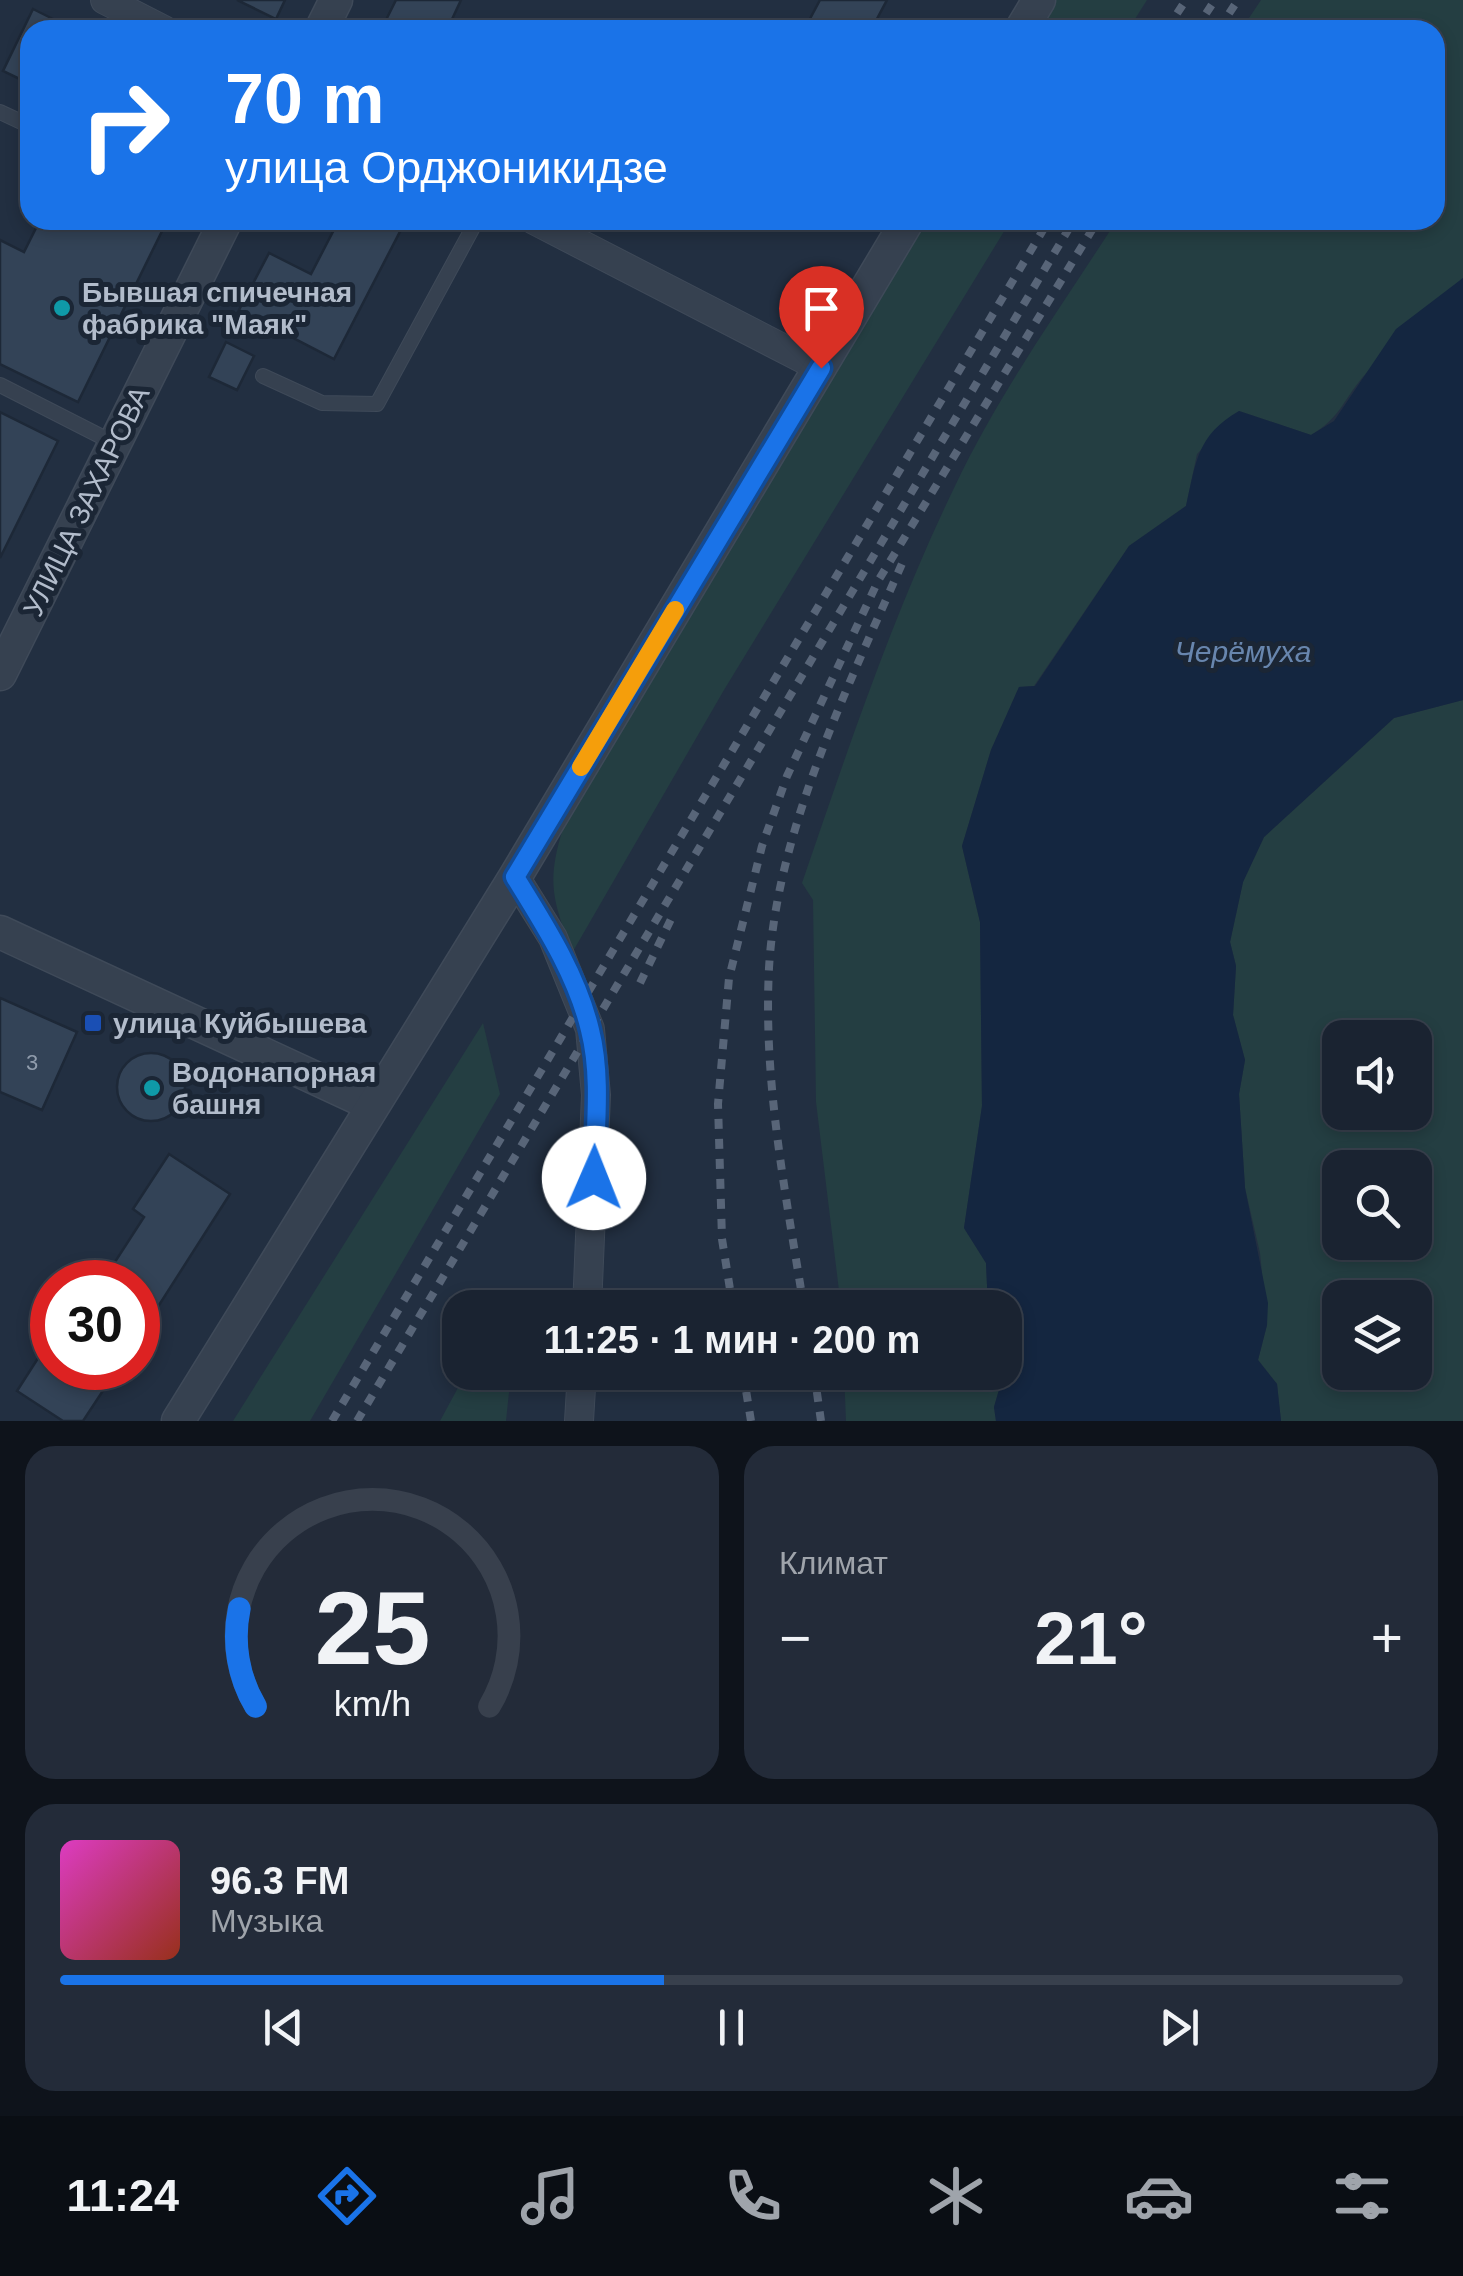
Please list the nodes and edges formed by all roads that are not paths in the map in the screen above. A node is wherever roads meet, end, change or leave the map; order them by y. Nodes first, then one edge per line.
1 (105, 0) edge
2 (144, 20) edge
3 (221, 230) edge
4 (471, 230) edge
5 (553, 230) edge
6 (902, 230) edge
7 (821, 368) junction
8 (262, 376) dead end
9 (0, 385) edge
10 (114, 444) junction
11 (0, 674) edge
12 (515, 877) junction
13 (0, 932) edge
14 (371, 1104) junction
15 (588, 1290) edge
16 (581, 1390) edge
17 (178, 1421) edge
18 (579, 1421) edge

1 - 2 street
3 - 10 street, УЛИЦА ЗАХАРОВА
4 - 8 lane
5 - 7 street
6 - 7 street
7 - 12 street
9 - 10 lane
10 - 11 street, УЛИЦА ЗАХАРОВА
12 - 14 street
12 - 15 street
13 - 14 street
14 - 17 street
16 - 18 street

